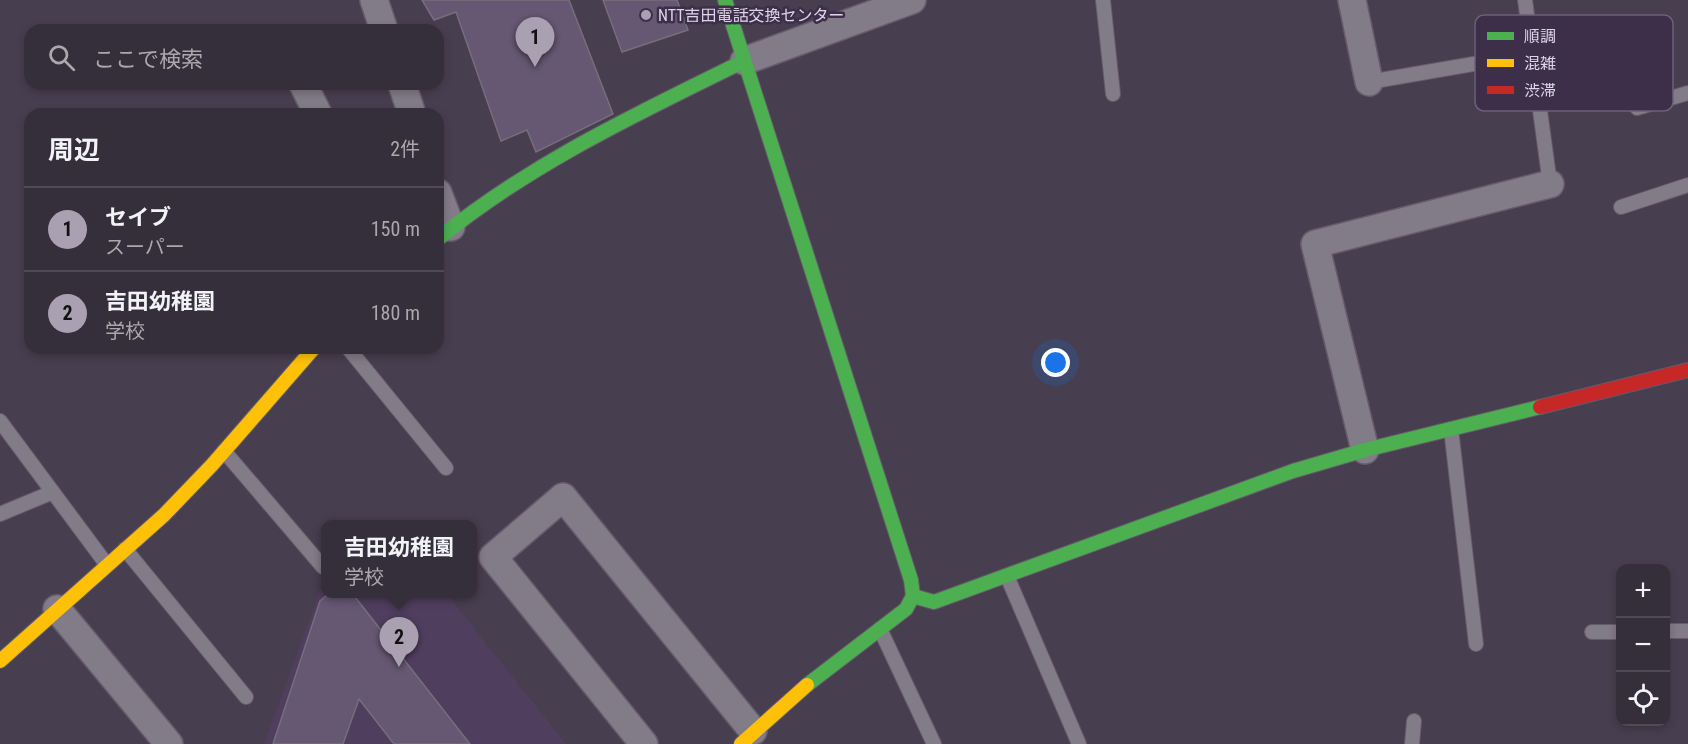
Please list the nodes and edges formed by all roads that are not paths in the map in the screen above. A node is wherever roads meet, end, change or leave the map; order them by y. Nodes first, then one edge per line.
1 (374, 0) edge
2 (725, 0) edge
3 (912, 0) edge
4 (1103, 0) edge
5 (1352, 0) edge
6 (1525, 0) edge
7 (1527, 15) edge
8 (382, 24) edge
9 (744, 61) junction
10 (1475, 64) edge
11 (1369, 82) joint
12 (306, 90) edge
13 (404, 90) edge
14 (1688, 93) edge
15 (1113, 94) dead end
16 (1673, 97) edge
17 (315, 108) edge
18 (410, 108) edge
19 (1539, 111) edge
20 (1550, 184) joint
21 (1688, 185) edge
22 (1621, 207) dead end
23 (444, 230) edge
24 (309, 354) edge
25 (353, 354) edge
26 (1688, 370) edge
27 (0, 421) edge
28 (1451, 429) junction
29 (1365, 450) junction
30 (224, 451) junction
31 (446, 468) dead end
32 (53, 492) junction
33 (0, 514) edge
34 (125, 549) junction
35 (107, 565) junction
36 (321, 565) edge
37 (1006, 576) junction
38 (913, 596) junction
39 (57, 609) junction
40 (880, 629) junction
41 (1670, 631) edge
42 (1688, 631) edge
43 (1592, 632) dead end
44 (1616, 632) edge
45 (1476, 644) dead end
46 (0, 661) edge
47 (246, 697) dead end
48 (1414, 721) dead end
49 (747, 738) edge
50 (169, 744) edge
51 (644, 744) edge
52 (934, 744) edge
53 (1079, 744) edge
54 (1412, 744) edge

1 - 8 street
2 - 9 street
3 - 9 street
4 - 15 lane
5 - 11 street
6 - 7 lane
9 - 23 street
9 - 38 street
10 - 11 lane
12 - 17 street
13 - 18 street
14 - 16 lane
19 - 20 lane
20 - 29 street
21 - 22 lane
24 - 30 street
25 - 31 lane
26 - 28 street
27 - 32 lane
28 - 29 street
28 - 45 lane
29 - 37 street
30 - 34 street
30 - 36 lane
32 - 33 lane
32 - 35 lane
34 - 35 street
34 - 47 lane
35 - 39 street
37 - 38 street
37 - 53 lane
38 - 40 street
39 - 46 street
39 - 50 street
40 - 49 street
40 - 52 lane
41 - 42 lane
43 - 44 lane
48 - 54 lane
49 - 51 street

